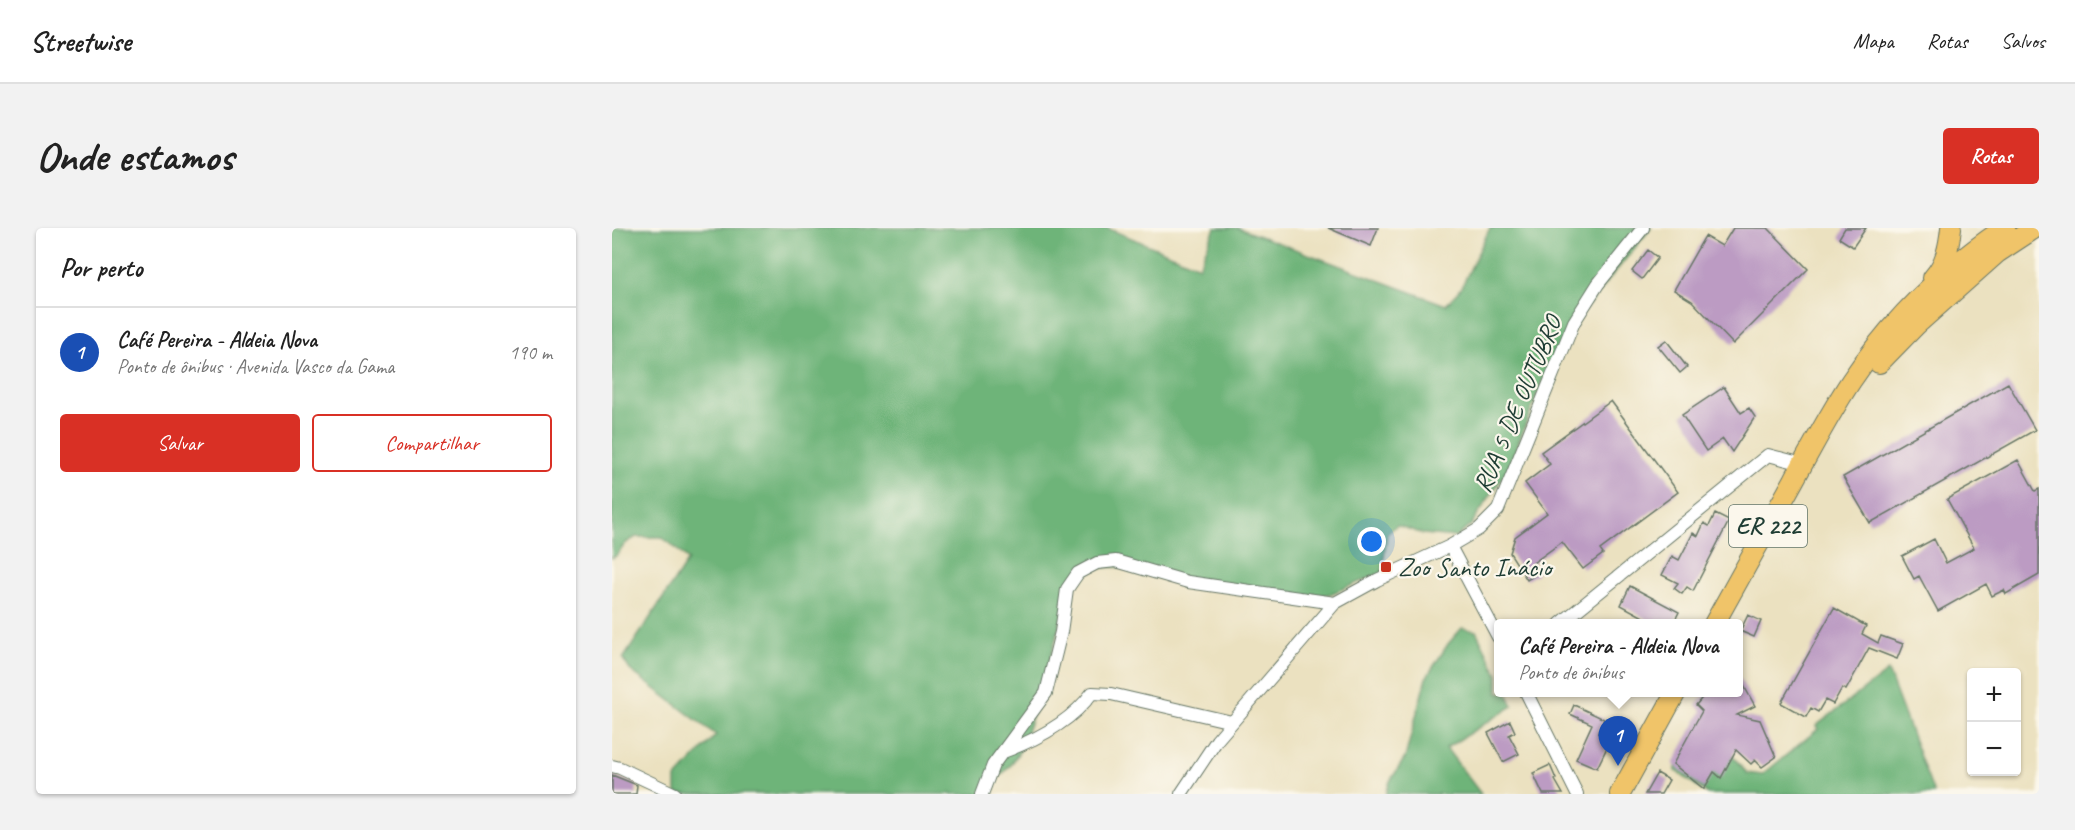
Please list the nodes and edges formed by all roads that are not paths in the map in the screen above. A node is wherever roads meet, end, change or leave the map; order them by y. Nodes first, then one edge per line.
1 (1643, 228) edge
2 (1951, 228) edge
3 (2033, 228) edge
4 (1997, 229) edge
5 (1950, 294) junction
6 (1852, 380) junction
7 (1823, 429) junction
8 (1803, 464) junction
9 (1450, 546) junction
10 (1335, 603) junction
11 (1566, 619) edge
12 (1717, 619) edge
13 (1494, 629) edge
14 (1528, 697) edge
15 (1674, 697) edge
16 (1232, 722) junction
17 (1002, 752) junction
18 (615, 765) edge
19 (675, 794) edge
20 (982, 794) edge
21 (1181, 794) edge
22 (1577, 794) edge
23 (1620, 794) edge

1 - 9 street, RUA 5 DE OUTUBRO
2 - 6 main road
3 - 4 main road
3 - 5 main road, ER 222
4 - 5 main road
4 - 6 main road, ER 222
5 - 7 main road, ER 222
6 - 7 main road, ER 222
7 - 8 main road, ER 222
8 - 11 street
8 - 12 main road, ER 222
9 - 10 street, RUA 5 DE OUTUBRO
9 - 13 street
10 - 16 street, RUA 5 DE OUTUBRO
10 - 17 street
14 - 22 street
15 - 23 main road
16 - 17 street
16 - 21 street, RUA 5 DE OUTUBRO
17 - 20 street
18 - 19 street

